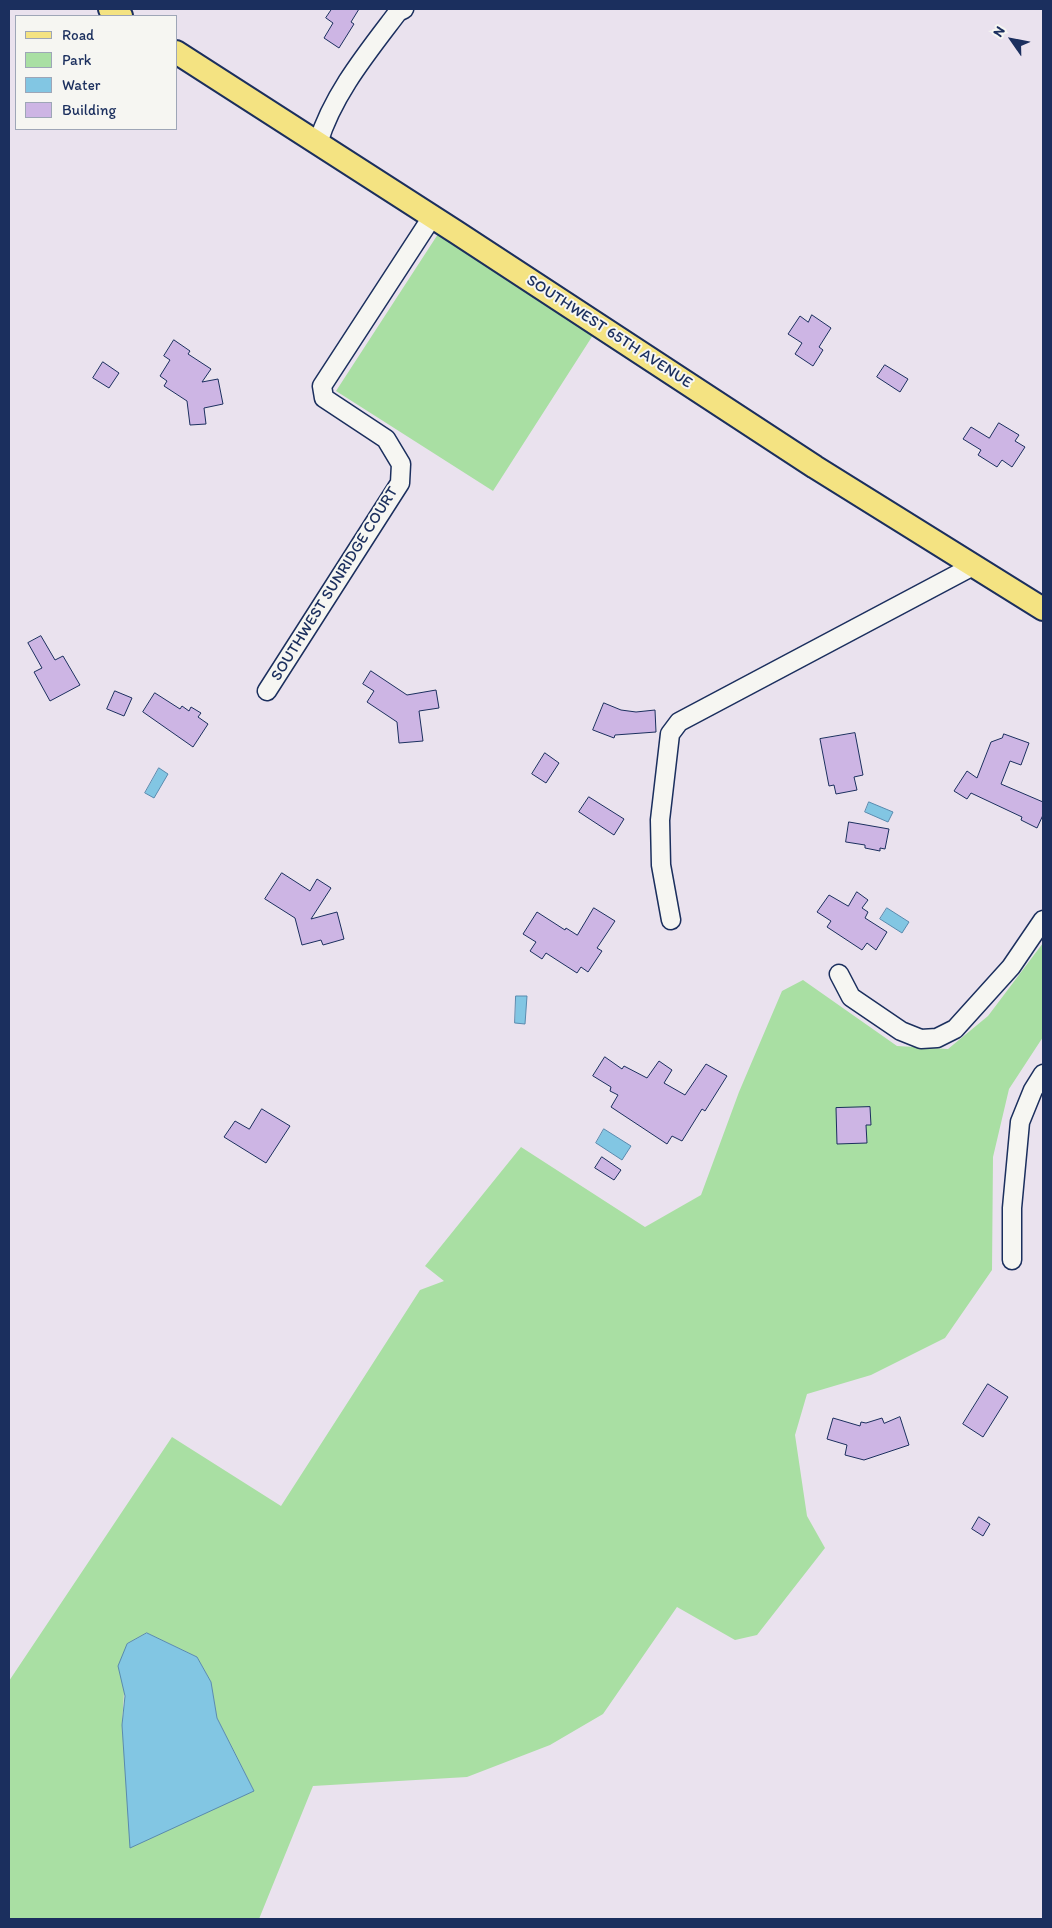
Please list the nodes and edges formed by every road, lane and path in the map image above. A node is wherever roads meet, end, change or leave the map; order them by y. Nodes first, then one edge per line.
1 (404, 9) edge
2 (178, 53) edge
3 (318, 143) junction
4 (432, 217) junction
5 (973, 566) junction
6 (1043, 609) edge
7 (267, 692) dead end
8 (670, 920) dead end
9 (1043, 920) edge
10 (839, 974) dead end
11 (1043, 1074) edge
12 (1012, 1260) dead end

1 - 3 street
2 - 3 main road, SOUTHWEST 65TH AVENUE
3 - 4 main road, SOUTHWEST 65TH AVENUE
4 - 5 main road, SOUTHWEST 65TH AVENUE
4 - 7 street, SOUTHWEST SUNRIDGE COURT
5 - 6 main road, SOUTHWEST 65TH AVENUE
5 - 8 street
9 - 10 street
11 - 12 street

